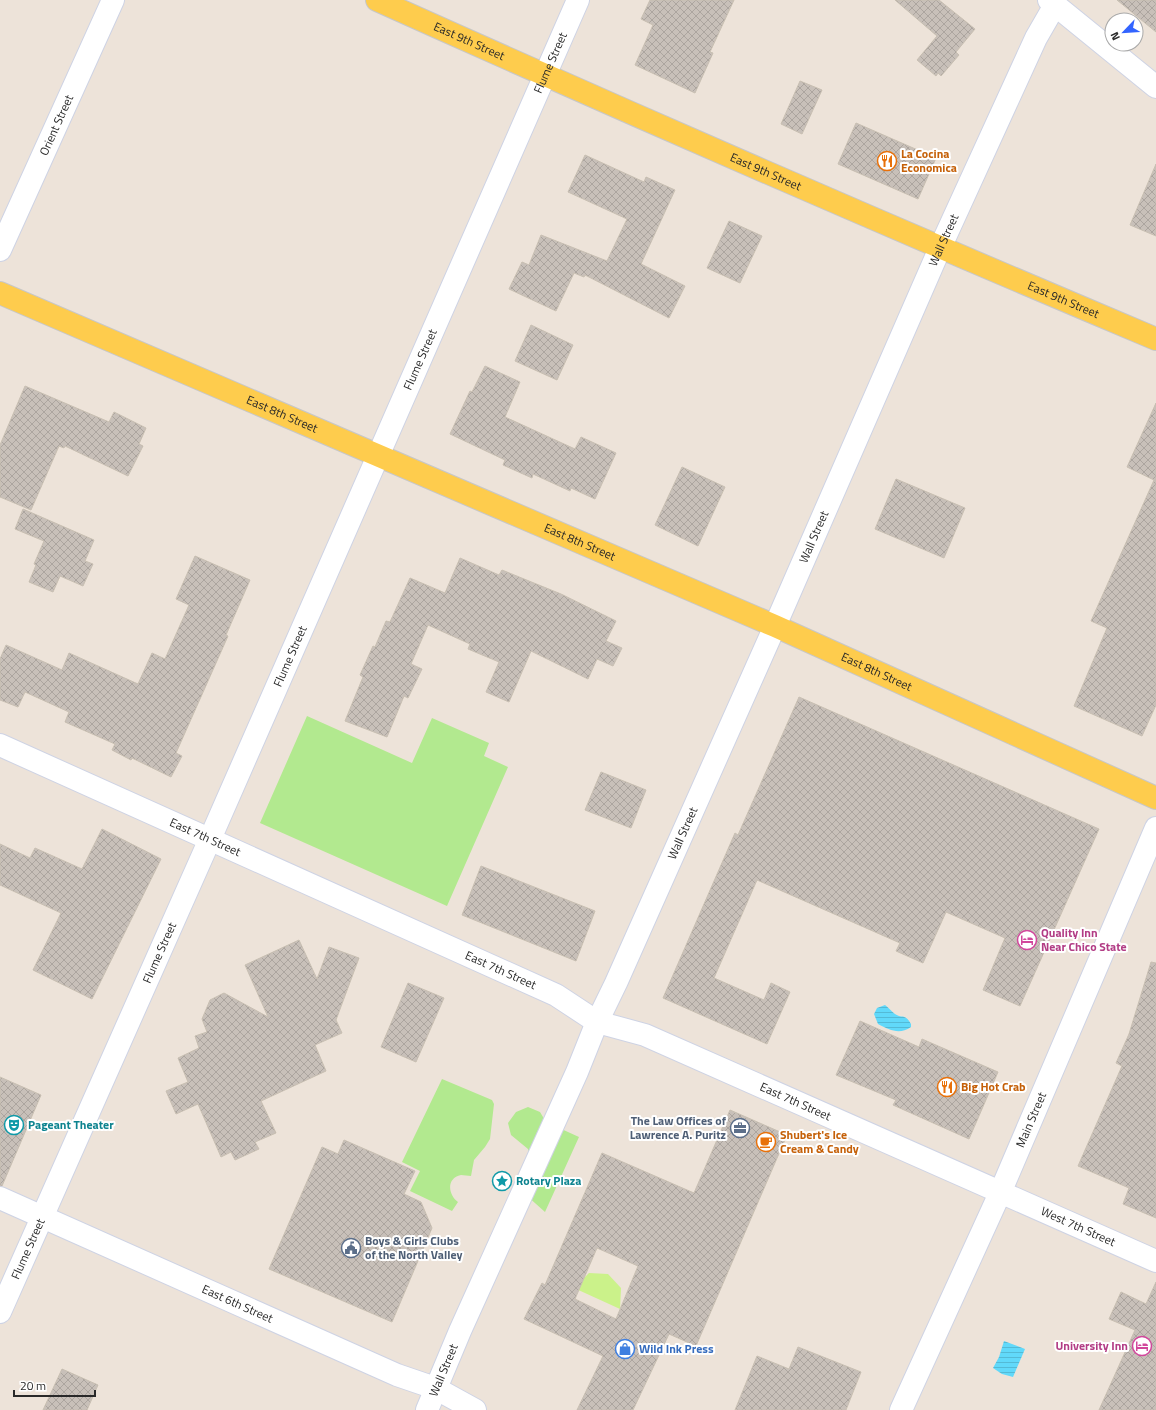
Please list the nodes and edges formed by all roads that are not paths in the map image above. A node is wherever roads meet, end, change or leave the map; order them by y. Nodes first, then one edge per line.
1 (113, 0) edge
2 (377, 0) edge
3 (578, 0) edge
4 (1052, 2) edge
5 (545, 76) junction
6 (1156, 87) edge
7 (940, 248) junction
8 (0, 250) edge
9 (0, 293) edge
10 (1156, 339) edge
11 (378, 456) junction
12 (775, 626) junction
13 (0, 745) edge
14 (1156, 798) edge
15 (1156, 828) edge
16 (210, 839) junction
17 (597, 1022) junction
18 (1000, 1192) junction
19 (0, 1198) edge
20 (42, 1217) junction
21 (1156, 1261) edge
22 (0, 1312) edge
23 (435, 1388) junction
24 (427, 1410) edge
25 (475, 1410) edge
26 (901, 1410) edge

1 - 8 street, Orient Street
2 - 5 main road, East 9th Street
3 - 5 street, Flume Street
4 - 6 street
4 - 7 street, Wall Street
5 - 7 main road, East 9th Street
5 - 11 street, Flume Street
7 - 10 main road, East 9th Street
7 - 12 street, Wall Street
9 - 11 main road, East 8th Street
11 - 12 main road, East 8th Street
11 - 16 street, Flume Street
12 - 14 main road, East 8th Street
12 - 17 street, Wall Street
13 - 16 street, East 7th Street
15 - 18 street, Main Street
16 - 17 street, East 7th Street
16 - 20 street, Flume Street
17 - 18 street, East 7th Street
17 - 23 street, Wall Street
18 - 21 street, West 7th Street
18 - 26 street, Main Street
19 - 20 street, East 6th Street
20 - 22 street, Flume Street
20 - 23 street, East 6th Street
23 - 24 street, Wall Street
23 - 25 street, East 6th Street

